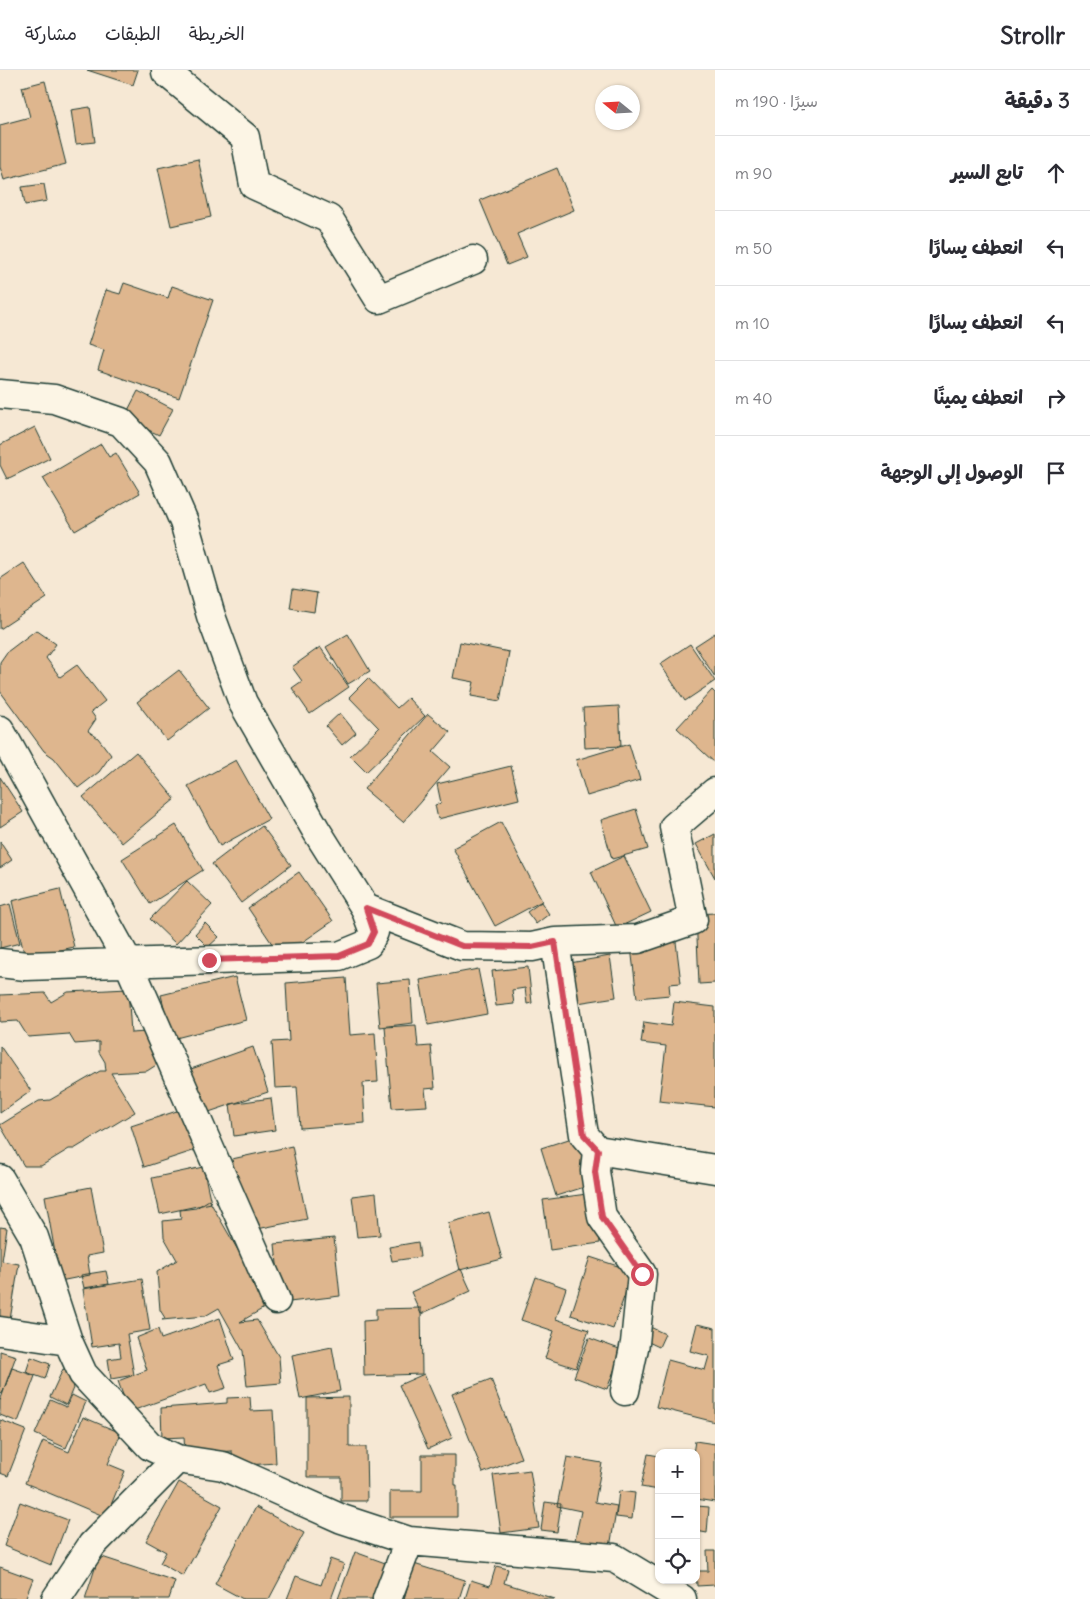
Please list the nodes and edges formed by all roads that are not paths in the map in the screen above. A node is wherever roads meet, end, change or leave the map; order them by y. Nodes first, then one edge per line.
1 (166, 70) edge
2 (473, 260) dead end
3 (0, 394) edge
4 (0, 730) edge
5 (715, 792) edge
6 (366, 908) junction
7 (555, 942) junction
8 (128, 962) junction
9 (0, 963) edge
10 (598, 1150) junction
11 (715, 1169) edge
12 (0, 1179) edge
13 (276, 1300) dead end
14 (0, 1331) edge
15 (68, 1341) junction
16 (626, 1391) dead end
17 (177, 1459) junction
18 (410, 1541) junction
19 (56, 1599) edge
20 (387, 1599) edge
21 (682, 1599) edge

1 - 2 street
3 - 6 street
4 - 8 street
5 - 7 street
6 - 7 street
6 - 8 street
7 - 10 street
8 - 9 street
8 - 13 street
10 - 11 street
10 - 16 street
12 - 15 street
14 - 15 street
15 - 17 street
17 - 18 street
17 - 19 street
18 - 20 street
18 - 21 street

